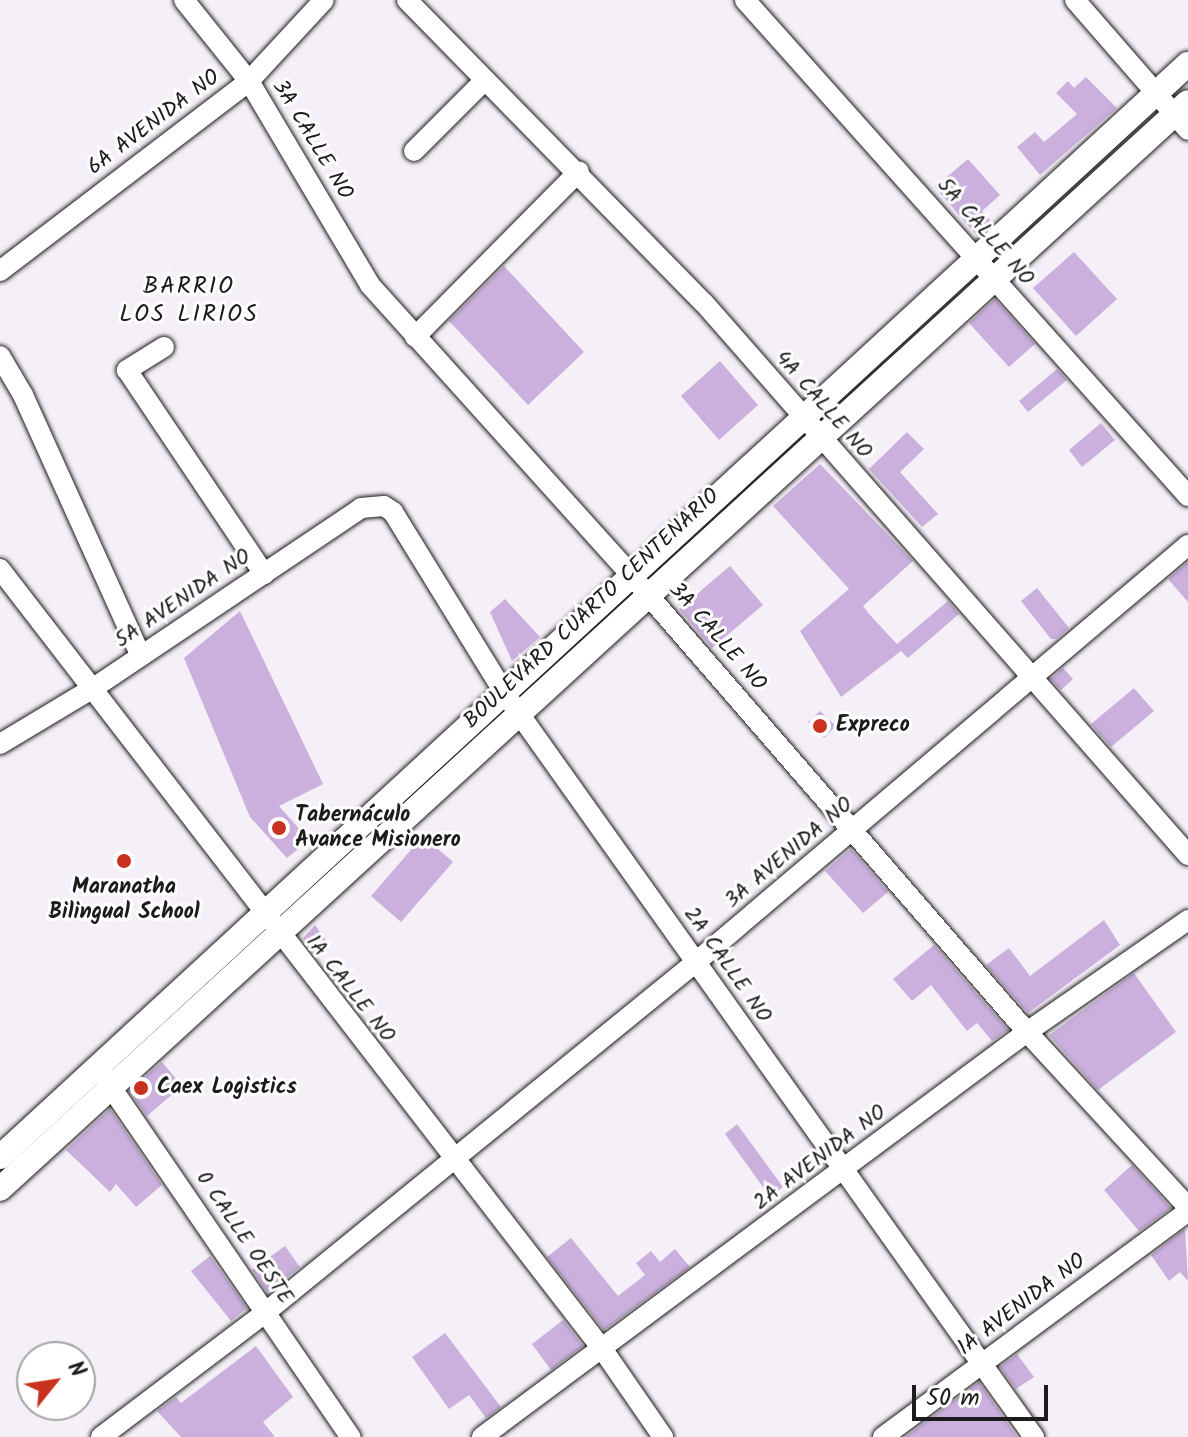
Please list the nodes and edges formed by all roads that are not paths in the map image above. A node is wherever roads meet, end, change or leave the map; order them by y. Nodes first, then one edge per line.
1 (184, 0) edge
2 (324, 0) edge
3 (407, 0) edge
4 (745, 0) edge
5 (1075, 0) edge
6 (1188, 64) edge
7 (485, 80) junction
8 (249, 81) junction
9 (1156, 94) junction
10 (1183, 116) edge
11 (414, 151) dead end
12 (579, 171) junction
13 (977, 258) junction
14 (0, 271) edge
15 (994, 280) junction
16 (415, 337) junction
17 (164, 347) dead end
18 (0, 356) edge
19 (801, 417) junction
20 (822, 442) junction
21 (1188, 496) edge
22 (393, 512) joint
23 (1188, 545) edge
24 (0, 569) edge
25 (629, 573) junction
26 (264, 574) junction
27 (649, 597) junction
28 (141, 656) junction
29 (1036, 679) junction
30 (95, 687) junction
31 (503, 691) junction
32 (520, 714) junction
33 (0, 744) edge
34 (855, 830) junction
35 (1188, 855) edge
36 (261, 914) junction
37 (1188, 920) edge
38 (279, 936) junction
39 (696, 962) junction
40 (1027, 1032) junction
41 (104, 1076) junction
42 (0, 1157) edge
43 (452, 1160) junction
44 (845, 1170) junction
45 (0, 1189) edge
46 (1188, 1209) edge
47 (266, 1312) junction
48 (603, 1350) junction
49 (983, 1364) junction
50 (101, 1437) edge
51 (351, 1437) edge
52 (482, 1437) edge
53 (663, 1437) edge
54 (883, 1437) edge
55 (1034, 1437) edge

1 - 8 street, 3A CALLE NO
2 - 8 street, 6A AVENIDA NO
3 - 7 street, 4A CALLE NO
4 - 13 street, 5A CALLE NO
5 - 9 street
6 - 9 main road, BOULEVARD CUARTO CENTENARIO
7 - 11 street
7 - 12 street, 4A CALLE NO
8 - 14 street, 6A AVENIDA NO
8 - 16 street, 3A CALLE NO
9 - 10 street
9 - 13 main road, BOULEVARD CUARTO CENTENARIO
10 - 15 main road, BOULEVARD CUARTO CENTENARIO
12 - 16 street
12 - 19 street, 4A CALLE NO
13 - 15 street, 5A CALLE NO
13 - 19 main road, BOULEVARD CUARTO CENTENARIO
15 - 20 main road, BOULEVARD CUARTO CENTENARIO
15 - 21 street, 5A CALLE NO
16 - 25 street, 3A CALLE NO
17 - 26 street
18 - 28 street
19 - 20 street, 4A CALLE NO
19 - 25 main road, BOULEVARD CUARTO CENTENARIO
20 - 27 main road, BOULEVARD CUARTO CENTENARIO
20 - 29 street, 4A CALLE NO
22 - 26 street, 5A AVENIDA NO
22 - 31 street, 2A CALLE NO
23 - 29 street, 3A AVENIDA NO
24 - 30 street, 1A CALLE NO
25 - 27 street, 3A CALLE NO
25 - 31 main road, BOULEVARD CUARTO CENTENARIO
26 - 28 street, 5A AVENIDA NO
27 - 32 main road, BOULEVARD CUARTO CENTENARIO
27 - 34 street, 3A CALLE NO
28 - 30 street, 5A AVENIDA NO
29 - 34 street, 3A AVENIDA NO
29 - 35 street, 4A CALLE NO
30 - 33 street, 5A AVENIDA NO
30 - 36 street, 1A CALLE NO
31 - 32 street, 2A CALLE NO
31 - 36 main road, BOULEVARD CUARTO CENTENARIO
32 - 38 main road, BOULEVARD CUARTO CENTENARIO
32 - 39 street, 2A CALLE NO
34 - 39 street, 3A AVENIDA NO
34 - 40 street, 3A CALLE NO
36 - 38 street, 1A CALLE NO
36 - 41 main road, BOULEVARD CUARTO CENTENARIO
37 - 40 street, 2A AVENIDA NO
38 - 41 main road, BOULEVARD CUARTO CENTENARIO
38 - 43 street, 1A CALLE NO
39 - 43 street, 3A AVENIDA NO
39 - 44 street, 2A CALLE NO
40 - 44 street, 2A AVENIDA NO
40 - 46 street, 3A CALLE NO
41 - 42 main road, BOULEVARD CUARTO CENTENARIO
41 - 45 main road, BOULEVARD CUARTO CENTENARIO
41 - 47 street, 0 CALLE OESTE
43 - 47 street, 3A AVENIDA NO
43 - 48 street, 1A CALLE NO
44 - 48 street, 2A AVENIDA NO
44 - 49 street, 2A CALLE NO
46 - 49 street, 1A AVENIDA NO
47 - 50 street, 3A AVENIDA NO
47 - 51 street, 0 CALLE OESTE
48 - 52 street, 2A AVENIDA NO
48 - 53 street, 1A CALLE NO
49 - 54 street, 1A AVENIDA NO
49 - 55 street, 2A CALLE NO

